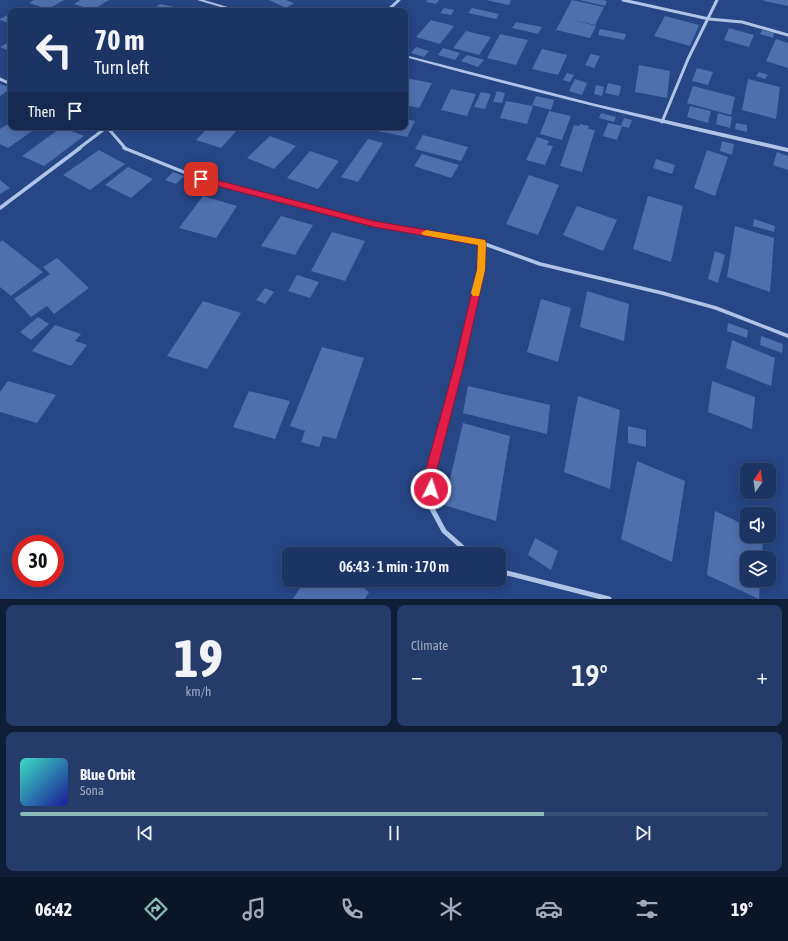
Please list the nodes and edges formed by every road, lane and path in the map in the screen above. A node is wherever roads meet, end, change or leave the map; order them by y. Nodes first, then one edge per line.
1 (199, 0) edge
2 (399, 0) edge
3 (623, 0) edge
4 (717, 0) edge
5 (228, 8) edge
6 (390, 8) edge
7 (709, 19) junction
8 (788, 35) edge
9 (408, 57) edge
10 (662, 122) junction
11 (103, 130) edge
12 (109, 130) edge
13 (788, 150) edge
14 (0, 208) edge
15 (482, 243) junction
16 (788, 336) edge
17 (462, 547) edge
18 (506, 574) edge
19 (609, 599) edge

1 - 5 street
2 - 6 street
3 - 7 street
4 - 7 street
7 - 8 street
7 - 10 street
9 - 10 street
10 - 13 street
11 - 14 street
12 - 15 street
15 - 16 street
15 - 17 street
18 - 19 street

